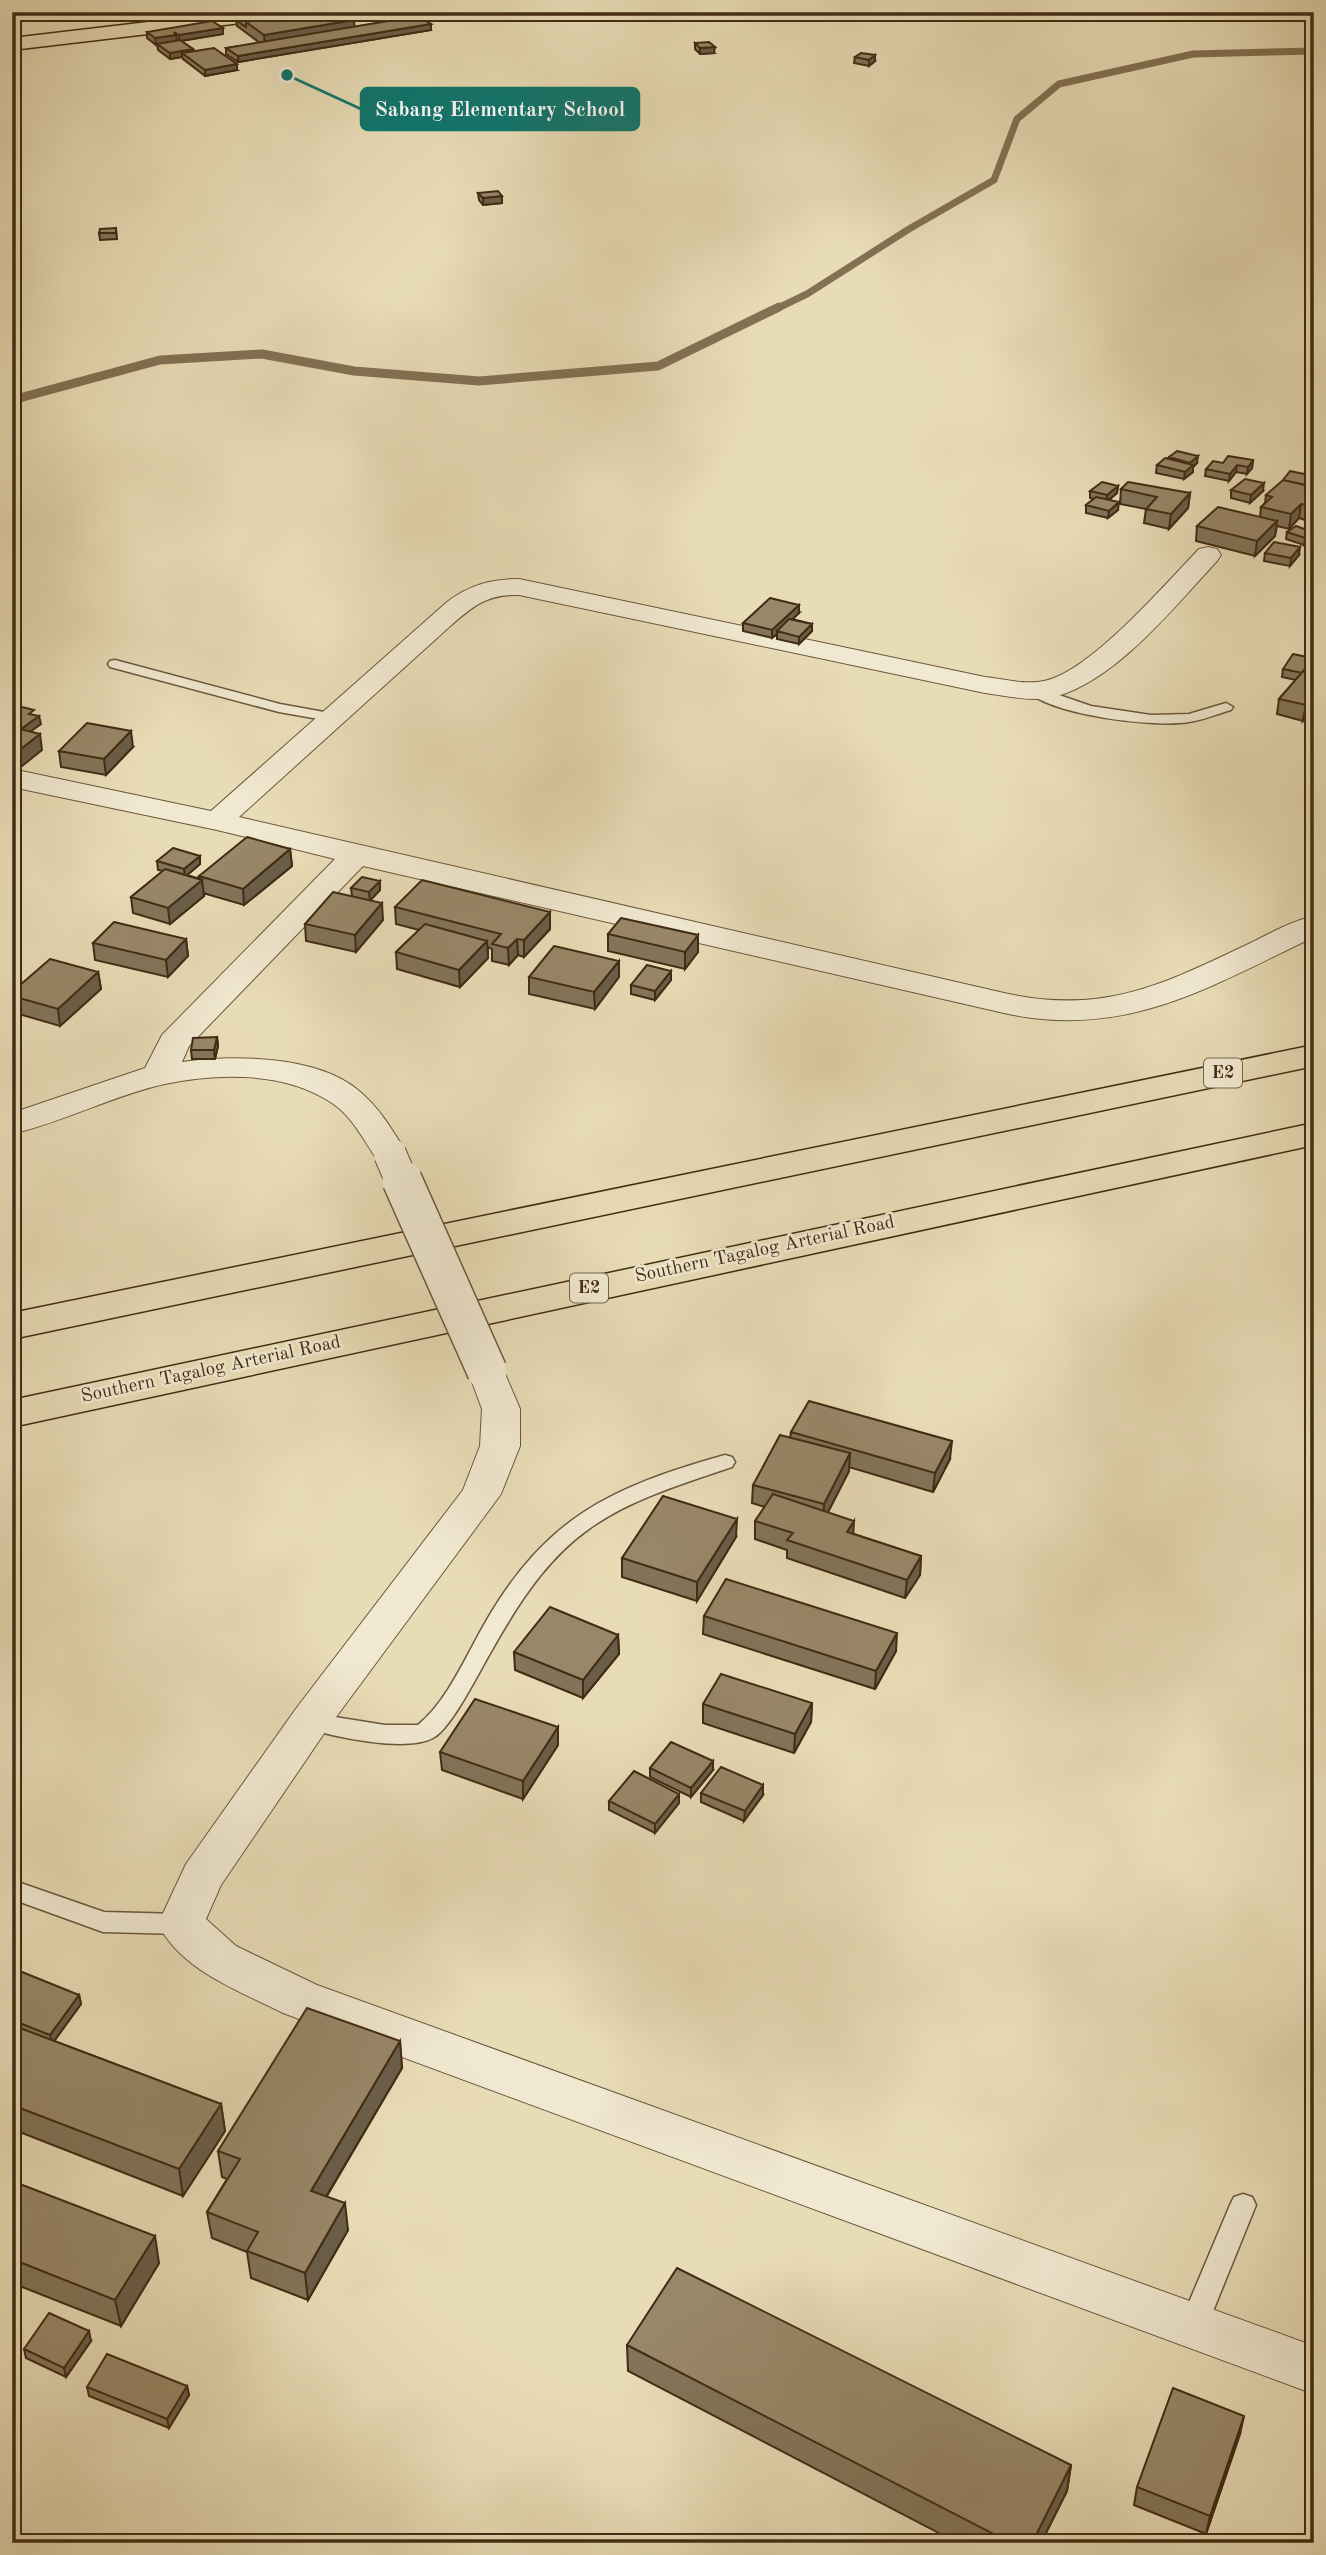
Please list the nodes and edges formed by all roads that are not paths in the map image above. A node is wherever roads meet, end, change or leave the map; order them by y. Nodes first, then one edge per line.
1 (283, 12) edge
2 (12, 44) edge
3 (1208, 555) dead end
4 (115, 664) dead end
5 (1033, 690) junction
6 (1226, 707) dead end
7 (330, 717) junction
8 (12, 778) edge
9 (217, 821) junction
10 (356, 855) junction
11 (1314, 925) edge
12 (1314, 1055) edge
13 (159, 1075) junction
14 (12, 1124) edge
15 (1314, 1134) edge
16 (12, 1326) edge
17 (12, 1414) edge
18 (725, 1462) dead end
19 (310, 1721) junction
20 (12, 1889) edge
21 (181, 1924) junction
22 (1243, 2204) dead end
23 (1193, 2326) junction
24 (1314, 2370) edge

1 - 2 main road
3 - 5 street
4 - 7 lane
5 - 6 lane
5 - 7 street
7 - 9 street
8 - 9 street
9 - 10 street
10 - 11 street
10 - 13 street
12 - 16 main road, E2
13 - 14 street
13 - 19 street, bridge
15 - 17 main road, Southern Tagalog Arterial Road / E2
18 - 19 lane
19 - 21 street
20 - 21 lane
21 - 23 street
22 - 23 lane
23 - 24 street

